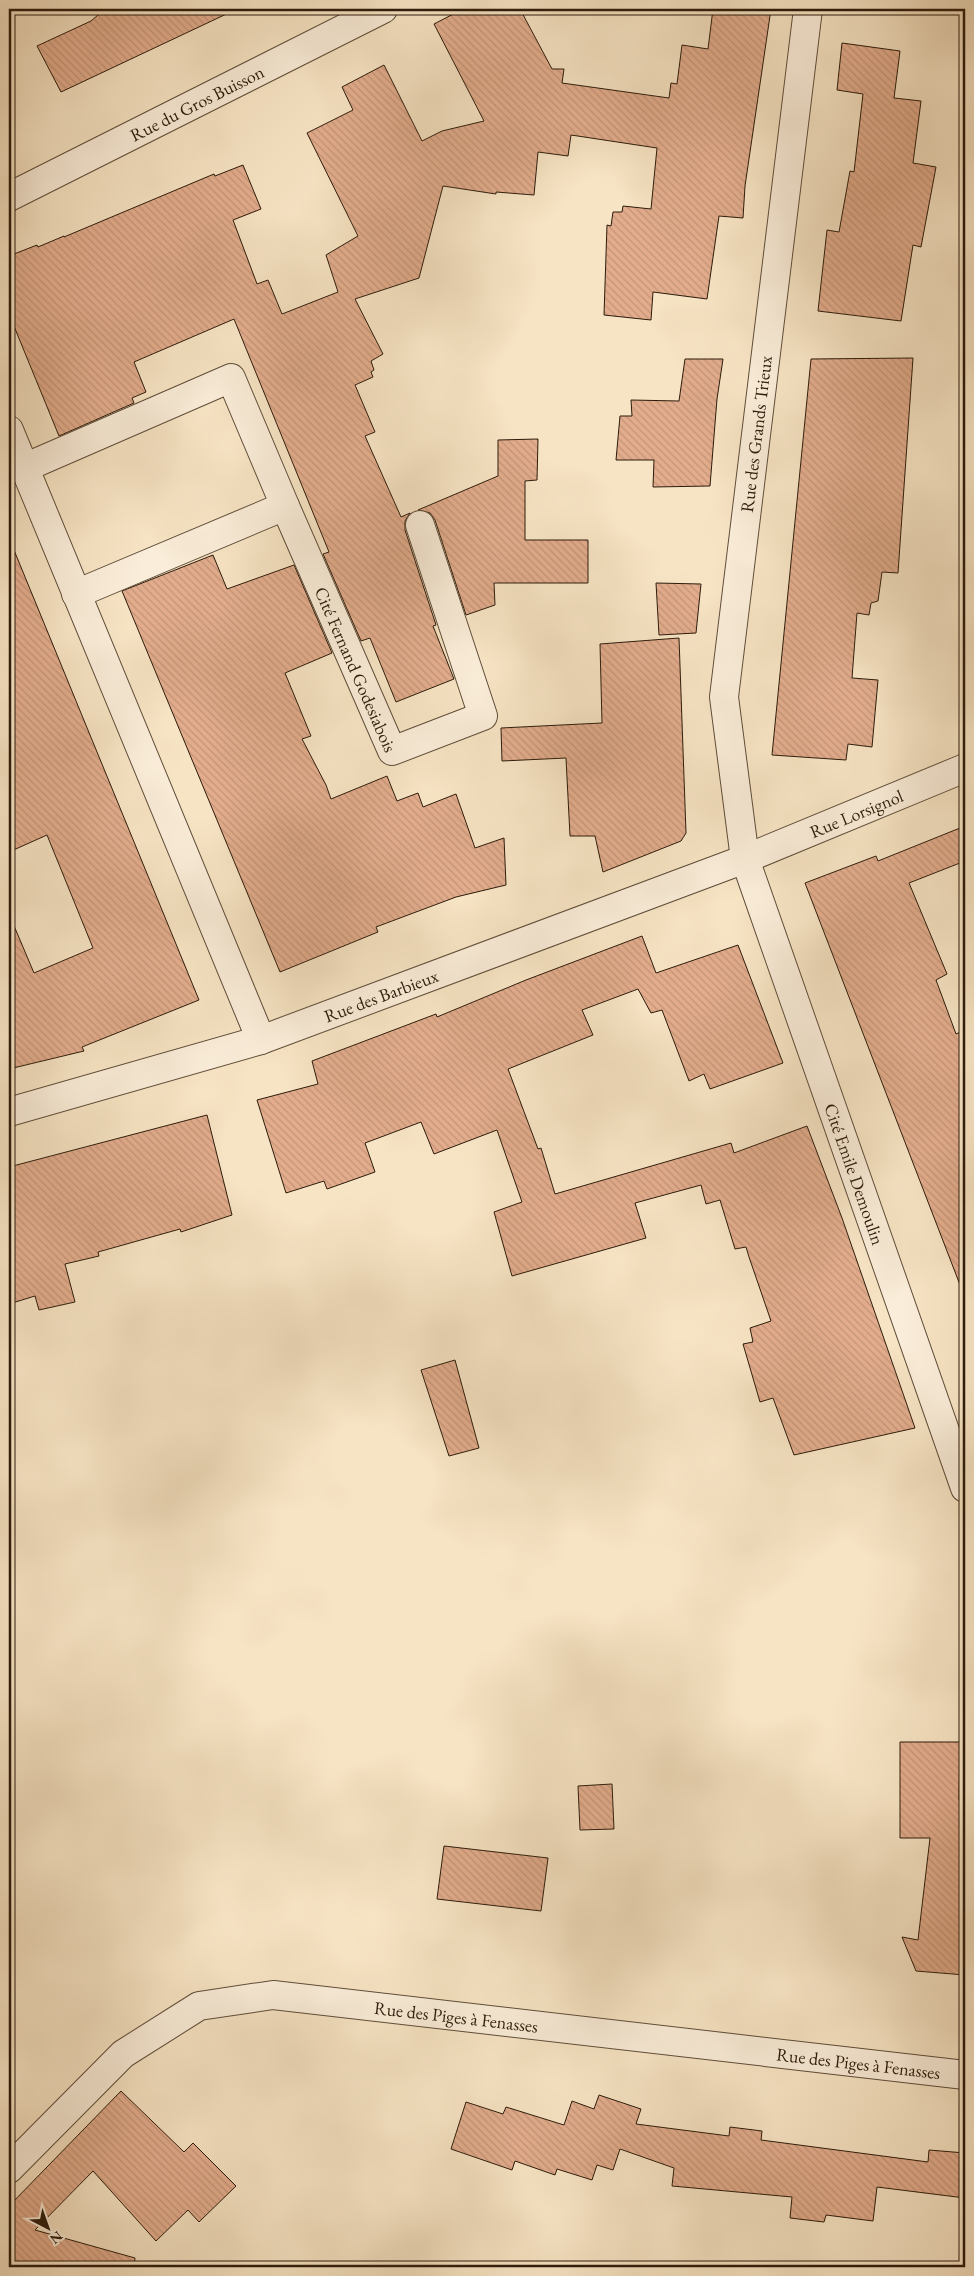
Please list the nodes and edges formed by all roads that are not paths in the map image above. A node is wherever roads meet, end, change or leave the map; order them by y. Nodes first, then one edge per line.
1 (383, 9) edge
2 (808, 9) edge
3 (9, 197) edge
4 (9, 430) edge
5 (24, 468) junction
6 (285, 506) junction
7 (420, 525) dead end
8 (76, 594) junction
9 (965, 768) edge
10 (746, 859) junction
11 (260, 1040) junction
12 (9, 1112) edge
13 (965, 1488) edge
14 (965, 2075) edge
15 (9, 2169) edge

1 - 3 street, Rue du Gros Buisson
2 - 10 street, Rue des Grands Trieux
4 - 5 street
5 - 6 street, Cité Fernand Godesiabois
5 - 8 street
6 - 7 street, Cité Fernand Godesiabois
6 - 8 street
8 - 11 street
9 - 10 street, Rue Lorsignol
10 - 11 street, Rue des Barbieux
10 - 13 street, Cité Emile Demoulin
11 - 12 street, Rue des Barbieux
14 - 15 street, Rue des Piges à Fenasses

